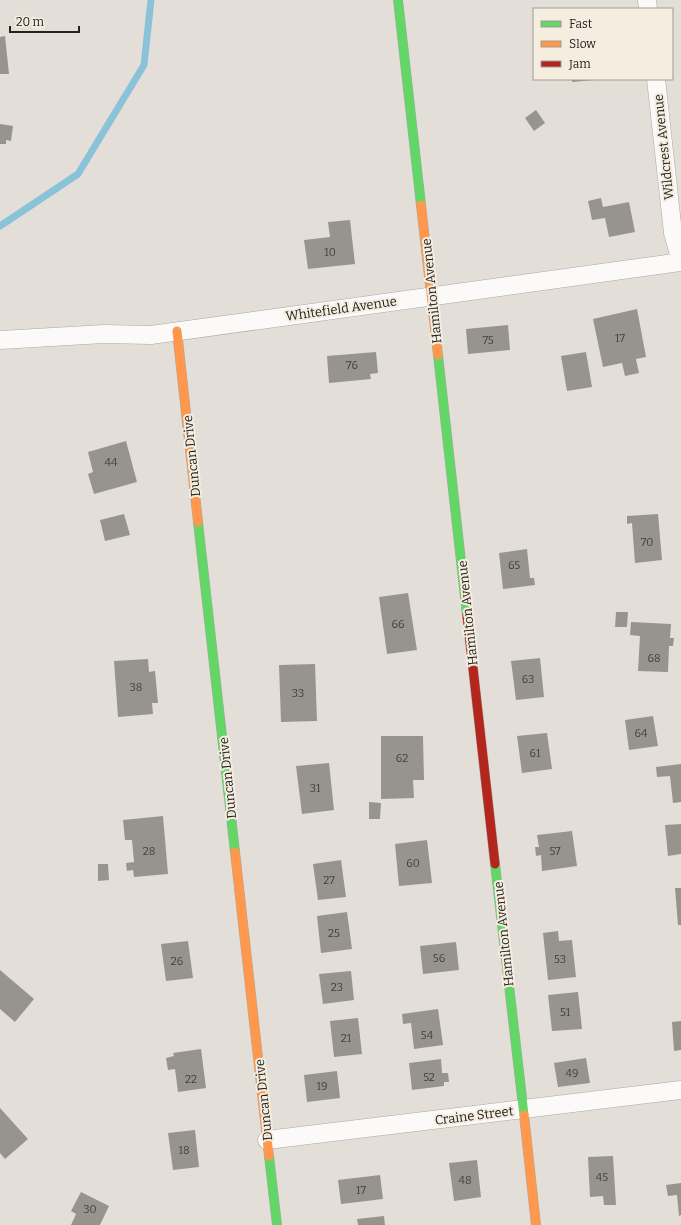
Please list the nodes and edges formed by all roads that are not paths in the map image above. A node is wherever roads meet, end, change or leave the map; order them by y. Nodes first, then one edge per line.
1 (398, 0) edge
2 (656, 80) edge
3 (681, 262) edge
4 (431, 296) junction
5 (177, 331) junction
6 (0, 340) edge
7 (681, 1090) edge
8 (523, 1110) junction
9 (267, 1140) junction
10 (277, 1225) edge
11 (536, 1225) edge

1 - 4 street, Hamilton Avenue
2 - 3 street, Wildcrest Avenue
3 - 4 street, Whitefield Avenue
4 - 5 street, Whitefield Avenue
4 - 8 street, Hamilton Avenue
5 - 6 street, Whitefield Avenue
5 - 9 street, Duncan Drive
7 - 8 street, Craine Street
8 - 9 street, Craine Street
8 - 11 street, Hamilton Avenue
9 - 10 street, Duncan Drive

